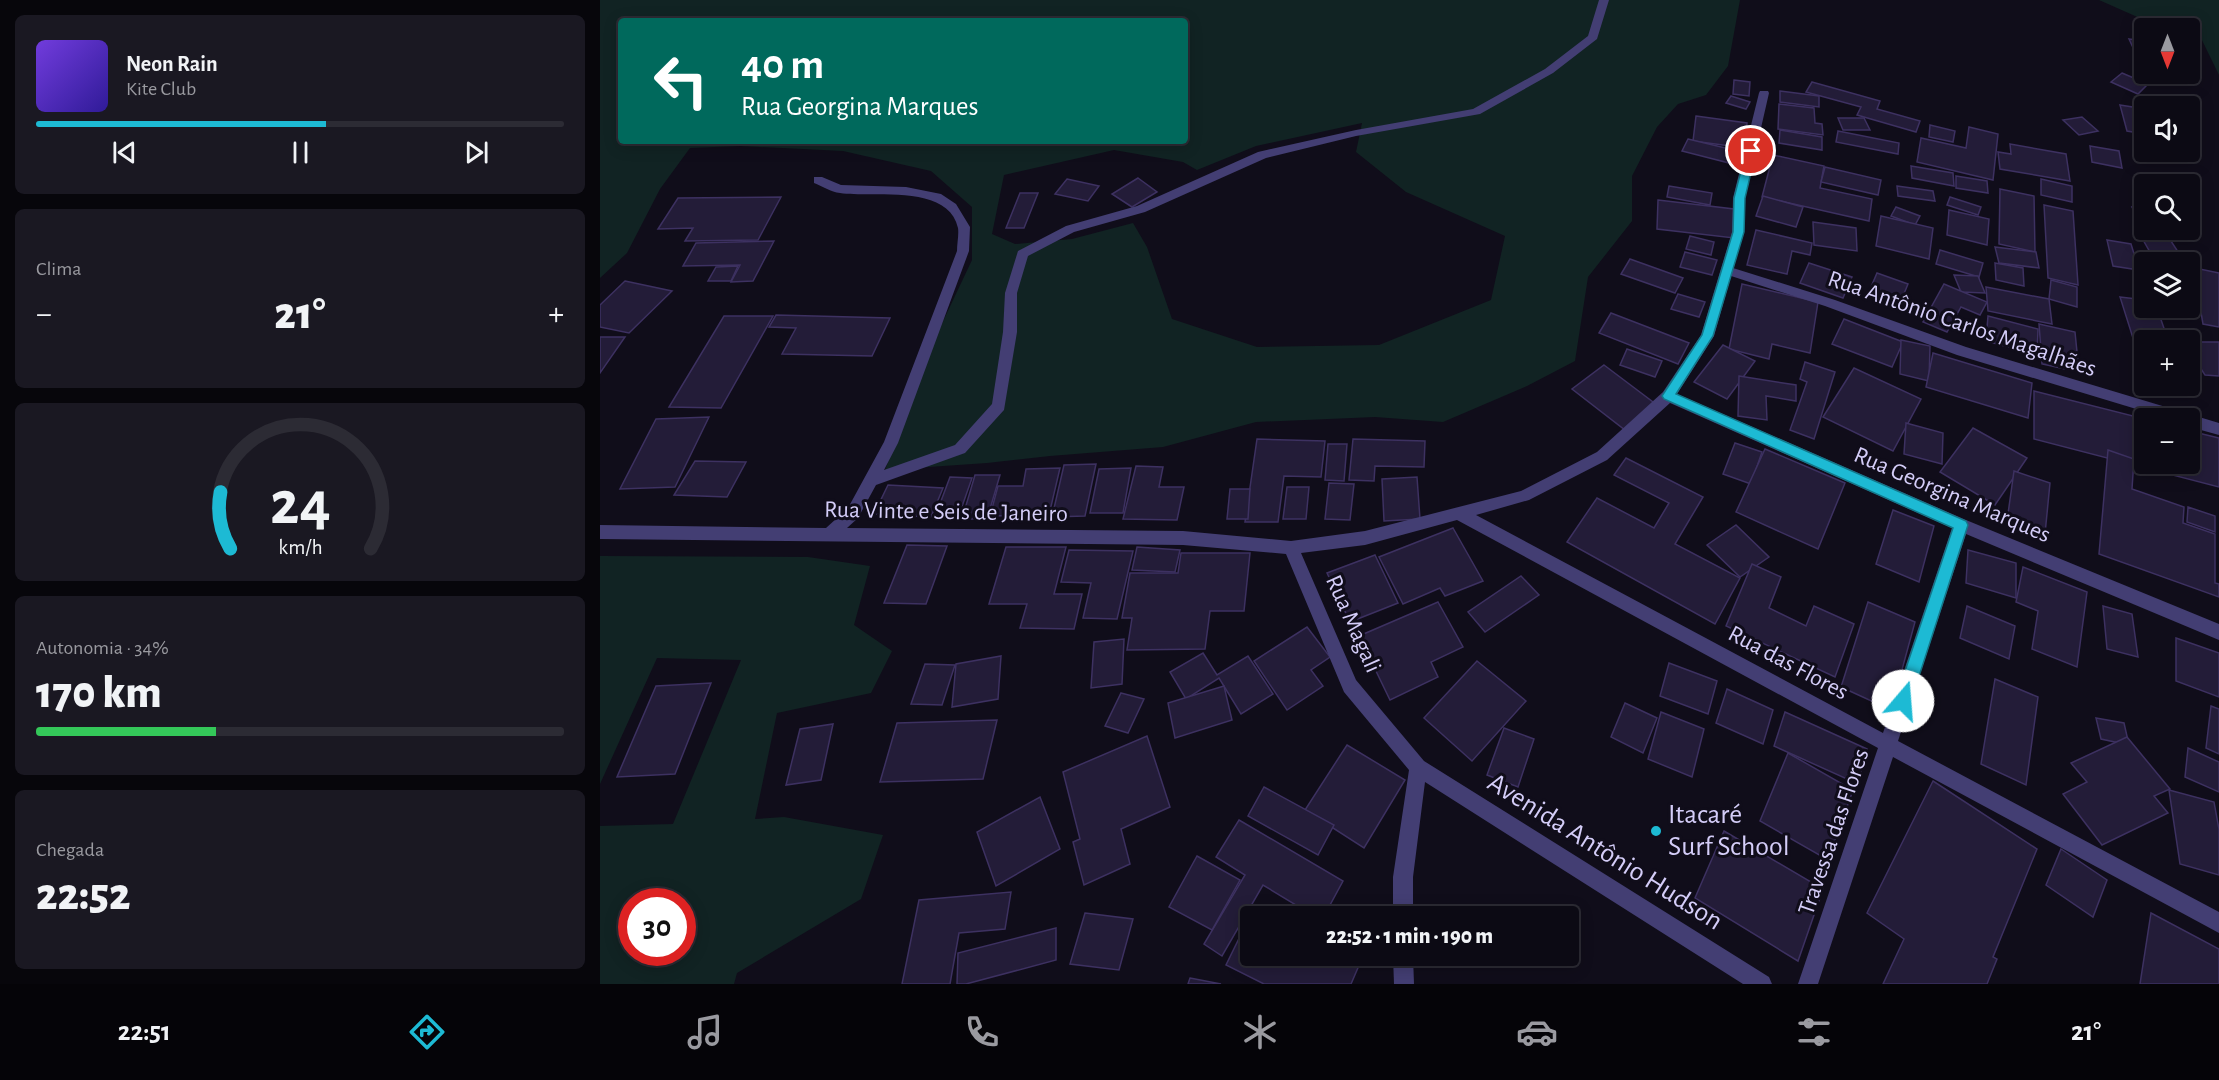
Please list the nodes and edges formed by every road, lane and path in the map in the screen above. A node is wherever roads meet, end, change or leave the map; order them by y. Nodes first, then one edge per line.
1 (1604, 0) edge
2 (1764, 93) dead end
3 (818, 180) dead end
4 (1728, 271) junction
5 (1668, 396) junction
6 (2150, 408) edge
7 (2200, 424) edge
8 (2219, 429) edge
9 (870, 481) junction
10 (1460, 514) junction
11 (1961, 525) junction
12 (600, 532) edge
13 (828, 535) junction
14 (1291, 548) junction
15 (2219, 632) edge
16 (1888, 745) junction
17 (1418, 767) junction
18 (1403, 906) edge
19 (2219, 923) edge
20 (1403, 966) edge
21 (1404, 984) edge
22 (1762, 984) edge
23 (1808, 984) edge

1 - 9 street
2 - 4 street, Rua Vinte e Seis de Janeiro
3 - 9 street
4 - 5 street, Rua Vinte e Seis de Janeiro
4 - 6 street, Rua Antônio Carlos Magalhães
5 - 10 street, Rua Vinte e Seis de Janeiro
5 - 11 street, Rua Georgina Marques
7 - 8 street
9 - 13 street
10 - 14 street, Rua Vinte e Seis de Janeiro
10 - 16 street, Rua das Flores
11 - 15 street, Rua Georgina Marques
11 - 16 street, Travessa das Flores
12 - 13 street, Rua Vinte e Seis de Janeiro
13 - 14 street, Rua Vinte e Seis de Janeiro
14 - 17 street, Rua Magali
16 - 19 street, Rua das Flores
16 - 23 street, Travessa das Flores
17 - 18 street
17 - 22 street, Avenida Antônio Hudson
20 - 21 street

